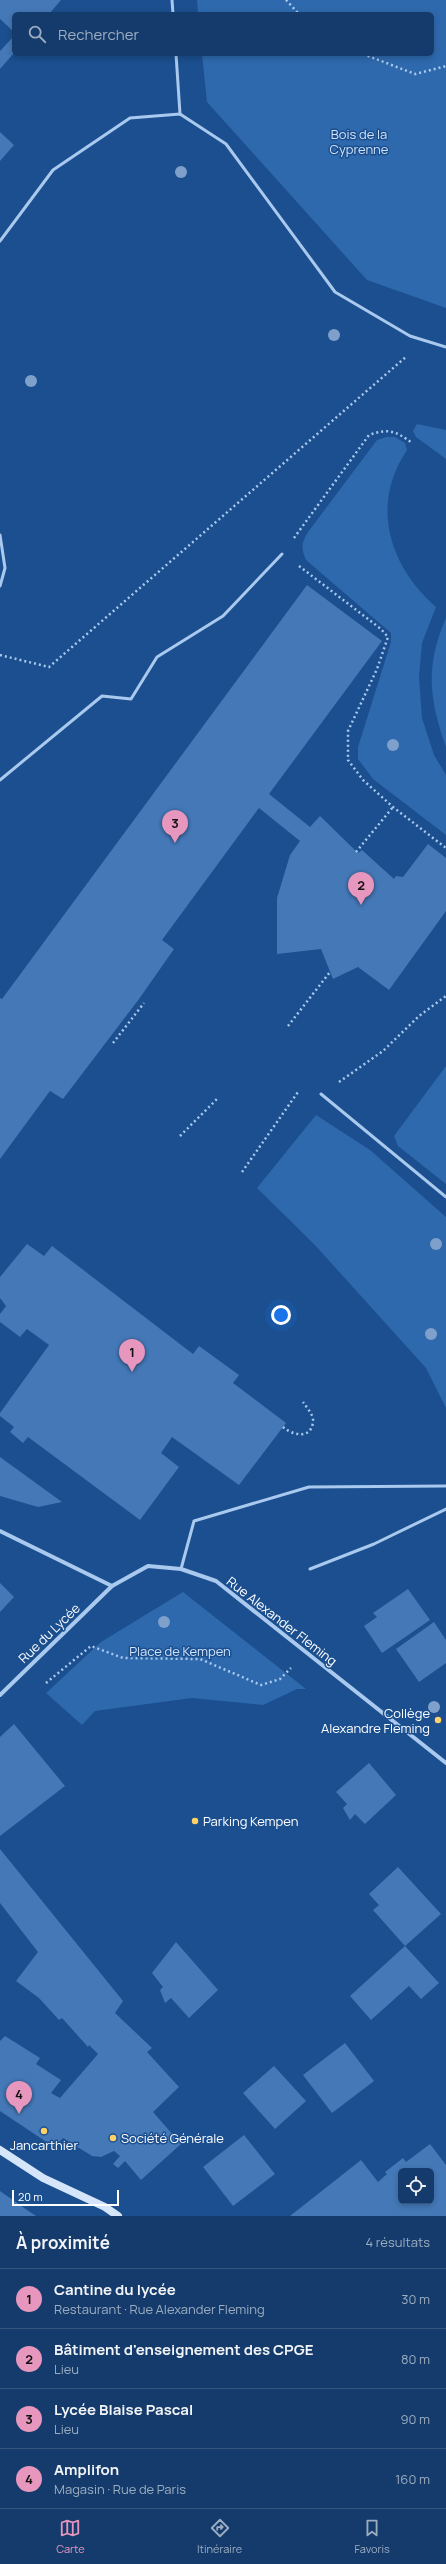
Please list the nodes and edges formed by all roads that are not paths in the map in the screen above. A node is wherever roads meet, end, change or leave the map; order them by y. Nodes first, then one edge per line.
1 (172, 0) edge
2 (173, 12) edge
3 (176, 56) edge
4 (180, 114) junction
5 (0, 241) edge
6 (446, 347) edge
7 (0, 535) edge
8 (282, 554) road end
9 (0, 586) edge
10 (0, 780) edge
11 (321, 1094) road end
12 (446, 1197) edge
13 (446, 1486) edge
14 (446, 1509) edge
15 (0, 1531) edge
16 (181, 1569) junction
17 (310, 1569) dead end
18 (112, 1586) junction
19 (0, 1695) edge
20 (446, 1763) edge
21 (0, 2150) edge
22 (118, 2216) edge

1 - 2 lane
3 - 4 lane
4 - 5 lane
4 - 6 lane
7 - 9 lane
8 - 10 lane
11 - 12 lane
13 - 16 lane
14 - 17 lane
15 - 18 street
16 - 18 street, Rue Alexander Fleming
16 - 20 street, Rue Alexander Fleming
18 - 19 street, Rue du Lycée
21 - 22 main road

